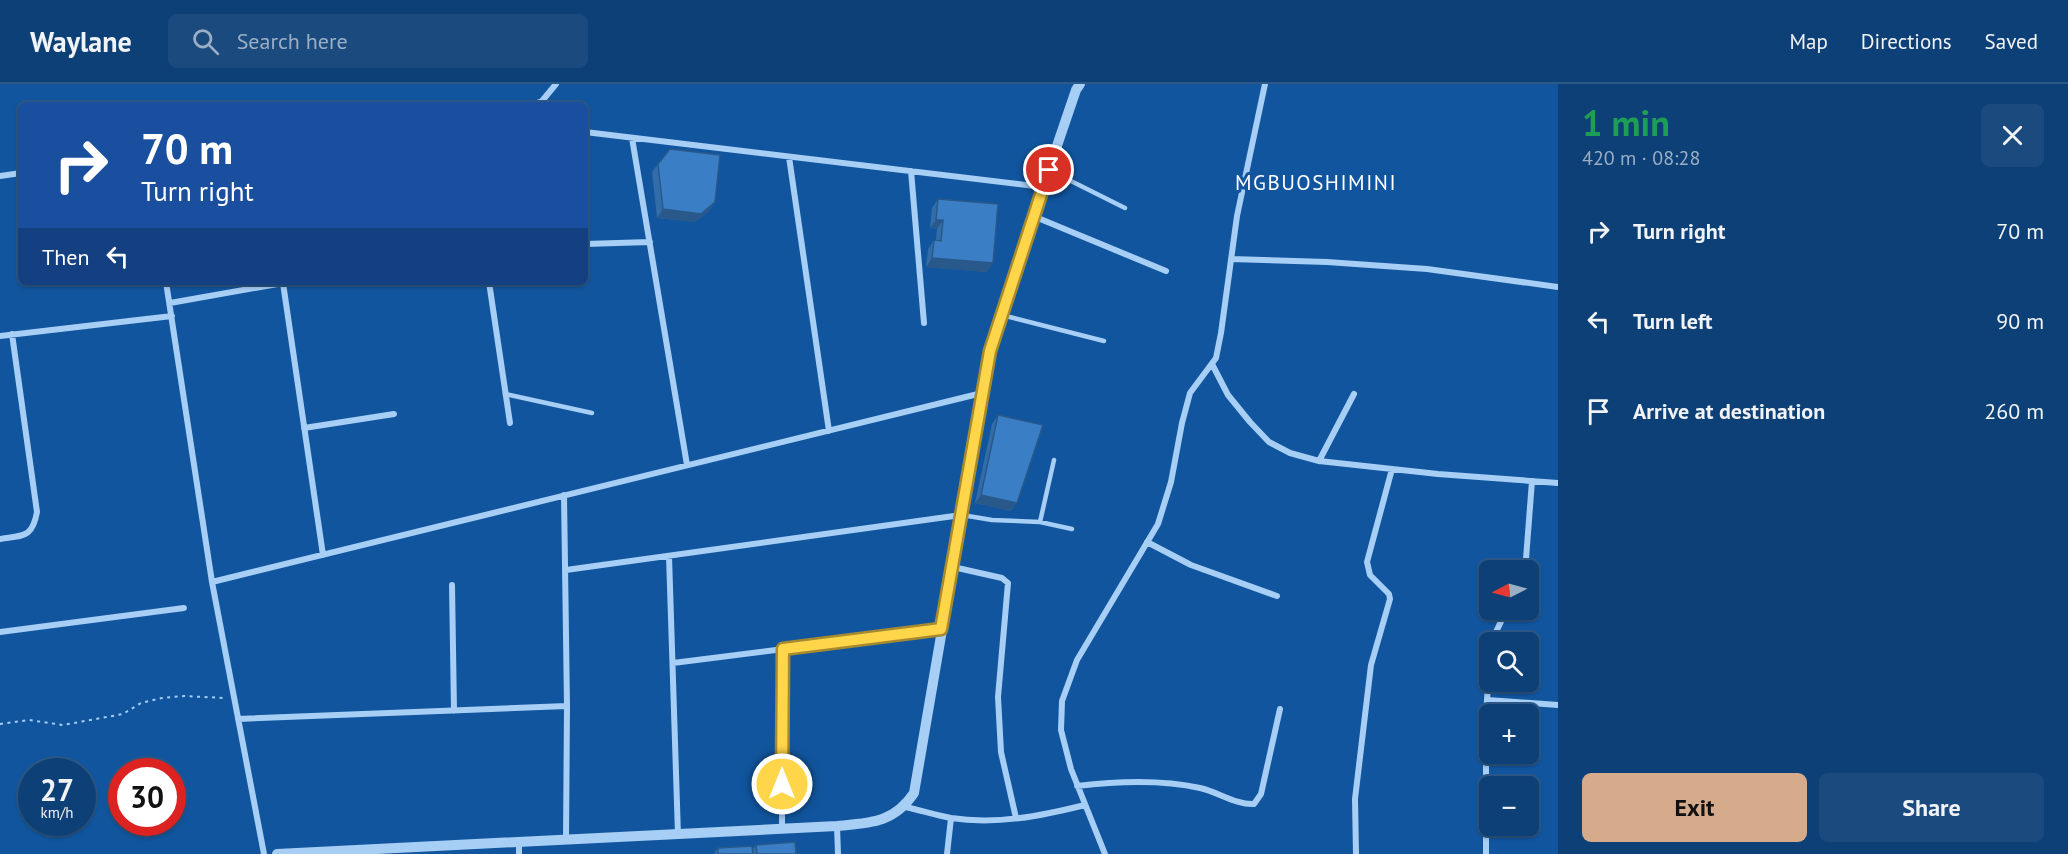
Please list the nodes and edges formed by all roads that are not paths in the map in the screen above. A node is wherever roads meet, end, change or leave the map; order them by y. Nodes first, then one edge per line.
1 (556, 84) edge
2 (1080, 84) edge
3 (1265, 84) edge
4 (540, 102) edge
5 (588, 132) edge
6 (632, 138) junction
7 (789, 157) junction
8 (1049, 170) junction
9 (911, 171) junction
10 (18, 173) edge
11 (0, 176) edge
12 (1043, 187) junction
13 (1125, 208) dead end
14 (1033, 216) junction
15 (650, 242) junction
16 (588, 244) edge
17 (1231, 260) junction
18 (1166, 271) dead end
19 (167, 285) edge
20 (274, 285) edge
21 (286, 285) edge
22 (489, 285) edge
23 (1558, 287) edge
24 (170, 303) junction
25 (1001, 314) junction
26 (172, 316) junction
27 (924, 322) dead end
28 (12, 334) junction
29 (0, 336) edge
30 (1104, 341) dead end
31 (1212, 364) junction
32 (982, 393) junction
33 (505, 394) junction
34 (1354, 394) dead end
35 (592, 413) dead end
36 (394, 414) dead end
37 (510, 423) dead end
38 (304, 428) junction
39 (828, 430) junction
40 (1054, 460) dead end
41 (1319, 461) junction
42 (687, 465) junction
43 (1392, 469) junction
44 (1532, 481) junction
45 (1558, 483) edge
46 (564, 495) junction
47 (961, 515) junction
48 (1040, 522) junction
49 (1072, 529) dead end
50 (0, 539) edge
51 (1147, 542) junction
52 (323, 555) junction
53 (669, 555) junction
54 (1527, 560) edge
55 (952, 567) junction
56 (566, 570) junction
57 (212, 582) junction
58 (452, 585) dead end
59 (1277, 596) dead end
60 (184, 608) dead end
61 (941, 629) junction
62 (0, 632) edge
63 (783, 649) junction
64 (673, 663) junction
65 (1487, 692) edge
66 (1486, 700) junction
67 (1558, 705) edge
68 (567, 706) junction
69 (1280, 709) dead end
70 (454, 711) junction
71 (238, 719) junction
72 (1077, 786) junction
73 (1085, 805) junction
74 (905, 807) junction
75 (951, 818) junction
76 (1016, 818) junction
77 (837, 826) junction
78 (782, 830) junction
79 (678, 835) junction
80 (566, 840) junction
81 (519, 849) edge
82 (427, 851) edge
83 (264, 854) edge
84 (277, 854) edge
85 (289, 854) edge
86 (838, 854) edge
87 (947, 854) edge
88 (1105, 854) edge
89 (1356, 854) edge
90 (1486, 854) edge

1 - 4 street
2 - 8 street
3 - 17 street
5 - 6 street
6 - 7 street
6 - 15 street
7 - 9 street
7 - 39 street
8 - 12 street
8 - 13 lane
9 - 12 street
9 - 27 street
10 - 11 street
12 - 14 street
14 - 18 street
14 - 25 street
15 - 16 street
15 - 42 street
17 - 23 street
17 - 31 street
19 - 24 street
20 - 24 street
21 - 38 street
22 - 33 street
24 - 26 street
25 - 30 lane
25 - 32 street
26 - 28 street
26 - 57 street
28 - 29 street
28 - 50 street
31 - 41 street
31 - 51 street
32 - 39 street
32 - 47 street
33 - 35 lane
33 - 37 street
34 - 41 street
36 - 38 street
38 - 52 street
39 - 42 street
40 - 48 lane
41 - 43 street
42 - 46 street
43 - 44 street
43 - 89 street
44 - 45 street
44 - 54 street
46 - 52 street
46 - 56 street
47 - 48 lane
47 - 53 street
47 - 55 street
48 - 49 lane
51 - 59 street
51 - 72 street
52 - 57 street
53 - 56 street
53 - 64 street
55 - 61 street
55 - 76 street
56 - 68 street
57 - 71 street
58 - 70 street
60 - 62 street
61 - 63 street
61 - 74 street
63 - 64 street
63 - 78 street
64 - 79 street
65 - 66 street
66 - 67 street
66 - 90 street
68 - 70 street
68 - 80 street
69 - 72 street
70 - 71 street
71 - 83 street
72 - 73 street
73 - 76 street
73 - 88 street
74 - 75 street
74 - 77 street
75 - 76 street
75 - 87 street
77 - 78 street
77 - 86 street
78 - 79 street
79 - 80 street
80 - 81 street
81 - 82 street
82 - 85 street
84 - 85 street

